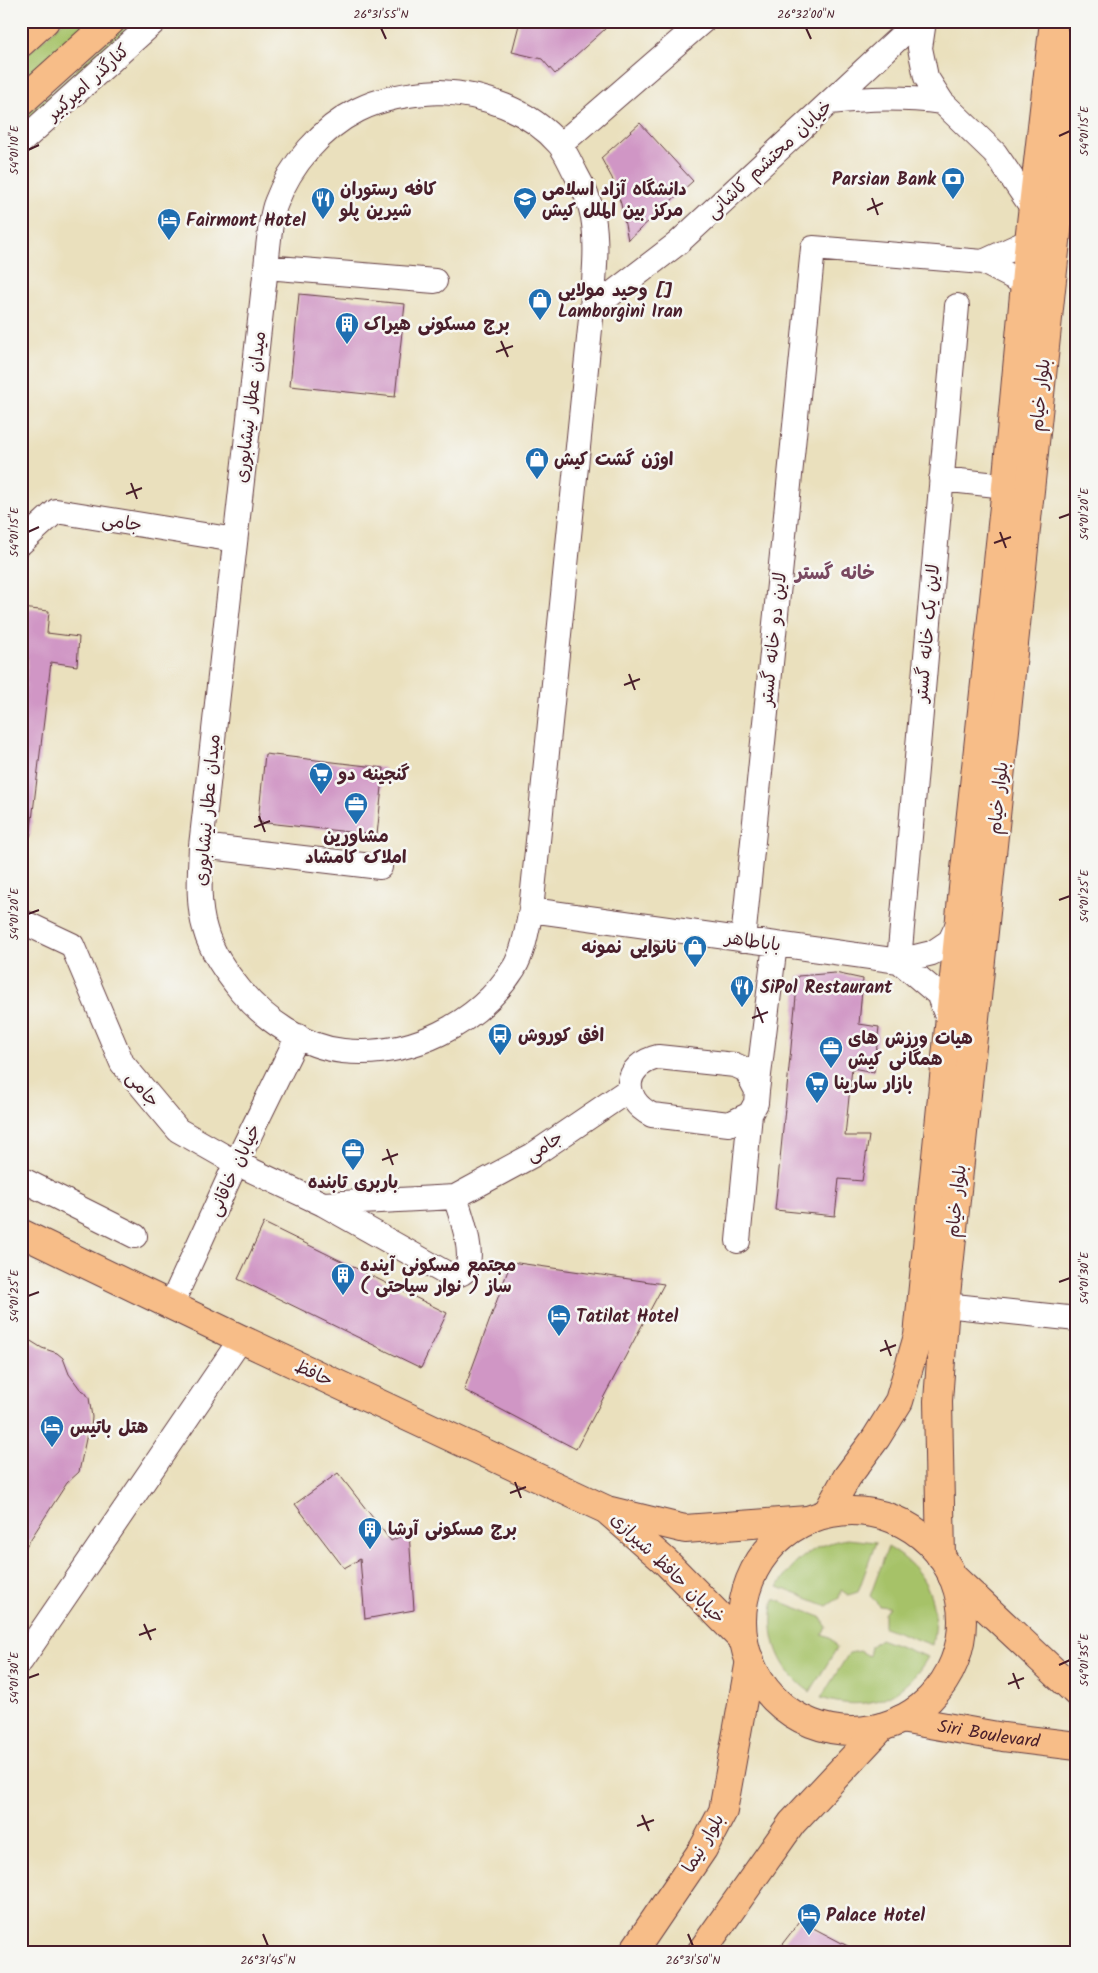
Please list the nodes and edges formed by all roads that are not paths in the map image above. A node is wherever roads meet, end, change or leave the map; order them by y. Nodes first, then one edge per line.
1 (45, 21) edge
2 (110, 21) edge
3 (155, 21) edge
4 (703, 21) edge
5 (917, 21) edge
6 (924, 21) edge
7 (1054, 21) edge
8 (1077, 40) edge
9 (21, 43) edge
10 (21, 102) edge
11 (830, 102) junction
12 (942, 102) junction
13 (21, 142) edge
14 (560, 145) junction
15 (1033, 210) junction
16 (1029, 241) junction
17 (983, 262) junction
18 (266, 267) junction
19 (435, 282) dead end
20 (1026, 284) junction
21 (957, 306) dead end
22 (592, 309) junction
23 (941, 479) junction
24 (1006, 486) junction
25 (234, 540) junction
26 (21, 543) edge
27 (201, 846) junction
28 (380, 867) dead end
29 (531, 910) junction
30 (21, 921) edge
31 (960, 922) junction
32 (743, 940) junction
33 (776, 944) junction
34 (899, 961) junction
35 (950, 1022) junction
36 (298, 1036) junction
37 (630, 1089) junction
38 (757, 1091) junction
39 (750, 1114) junction
40 (236, 1163) junction
41 (21, 1179) edge
42 (455, 1197) junction
43 (323, 1204) junction
44 (21, 1234) edge
45 (135, 1236) dead end
46 (738, 1240) dead end
47 (945, 1304) junction
48 (171, 1305) junction
49 (1077, 1319) edge
50 (241, 1339) junction
51 (608, 1510) junction
52 (817, 1517) junction
53 (946, 1566) junction
54 (747, 1651) junction
55 (21, 1661) edge
56 (1077, 1693) edge
57 (892, 1723) junction
58 (1077, 1746) edge
59 (633, 1952) edge
60 (701, 1952) edge

1 - 9 main road
2 - 10 main road
3 - 13 street, کنارگذر امیرکبیر
4 - 14 street
5 - 11 street, خیابان محتشم کاشانی
6 - 12 street
7 - 15 main road, بلوار خیام
8 - 47 main road, بلوار خیام
11 - 12 street
11 - 22 street, خیابان محتشم کاشانی
12 - 15 street
14 - 18 street, میدان عطار نیشابوری
14 - 22 street, میدان عطار نیشابوری
15 - 16 main road, بلوار خیام
16 - 17 street
16 - 20 main road, بلوار خیام
17 - 20 street
17 - 32 street, لاین دو خانه گستر
18 - 19 street
18 - 25 street, میدان عطار نیشابوری
20 - 24 main road, بلوار خیام
21 - 23 street, لاین یک خانه گستر
22 - 29 street, میدان عطار نیشابوری
23 - 24 street
23 - 34 street, لاین یک خانه گستر
24 - 31 main road, بلوار خیام
25 - 26 street, جامی
25 - 27 street, میدان عطار نیشابوری
27 - 28 street
27 - 36 street, میدان عطار نیشابوری
29 - 32 street, باباطاهر
29 - 36 street, میدان عطار نیشابوری
30 - 40 street, جامی
31 - 34 street, باباطاهر
31 - 35 main road, بلوار خیام
32 - 33 street, باباطاهر
33 - 34 street, باباطاهر
33 - 38 street
34 - 35 street
35 - 52 main road, بلوار خیام
36 - 40 street, خیابان خاقانی
37 - 38 street
37 - 39 street
37 - 42 street, جامی
38 - 39 street
39 - 46 street
40 - 43 street, جامی
40 - 48 street, خیابان خاقانی
41 - 45 street
42 - 43 street, جامی
42 - 43 street, جامی
44 - 48 main road, حافظ
47 - 49 street
47 - 53 main road, بلوار خیام
48 - 50 main road, حافظ
50 - 51 main road, حافظ
50 - 55 street
51 - 52 main road, خیابان حافظ شیرازی
51 - 54 main road, خیابان حافظ شیرازی
52 - 53 main road, خیابان حافظ شیرازی
52 - 54 main road
53 - 56 main road
53 - 57 main road
54 - 57 main road
54 - 59 main road, بلوار نیما
57 - 58 main road, Siri Boulevard
57 - 60 main road

